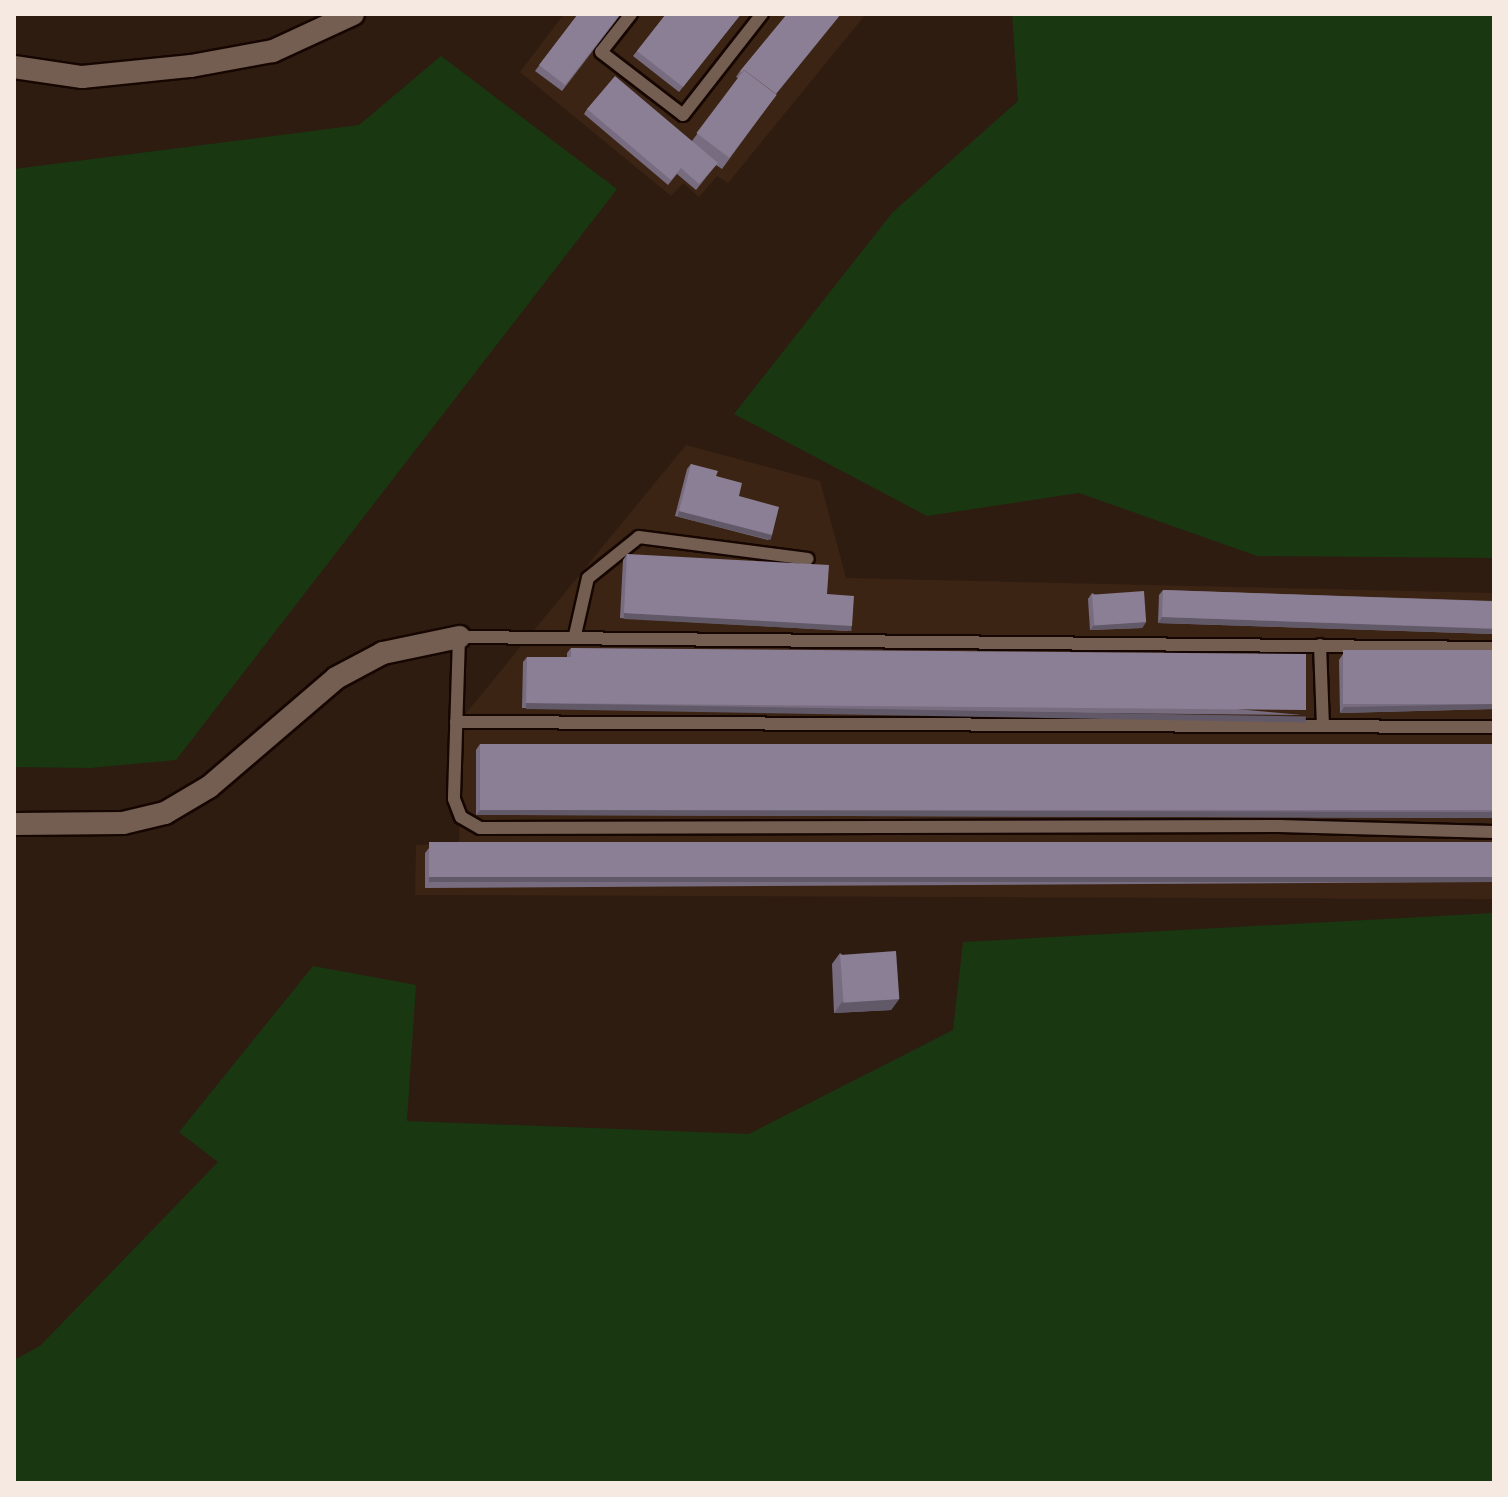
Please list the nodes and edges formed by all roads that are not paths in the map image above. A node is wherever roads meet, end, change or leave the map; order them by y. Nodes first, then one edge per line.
1 (353, 14) edge
2 (631, 14) edge
3 (762, 14) edge
4 (14, 67) edge
5 (808, 559) dead end
6 (575, 635) junction
7 (459, 637) junction
8 (1320, 645) junction
9 (1494, 648) edge
10 (456, 722) junction
11 (1323, 726) junction
12 (1494, 727) edge
13 (14, 824) edge
14 (1494, 832) edge

1 - 4 street
2 - 3 lane
5 - 6 lane
6 - 7 lane
6 - 8 lane
7 - 10 lane
7 - 13 street
8 - 9 lane
8 - 11 lane
10 - 11 lane
10 - 14 lane
11 - 12 lane

